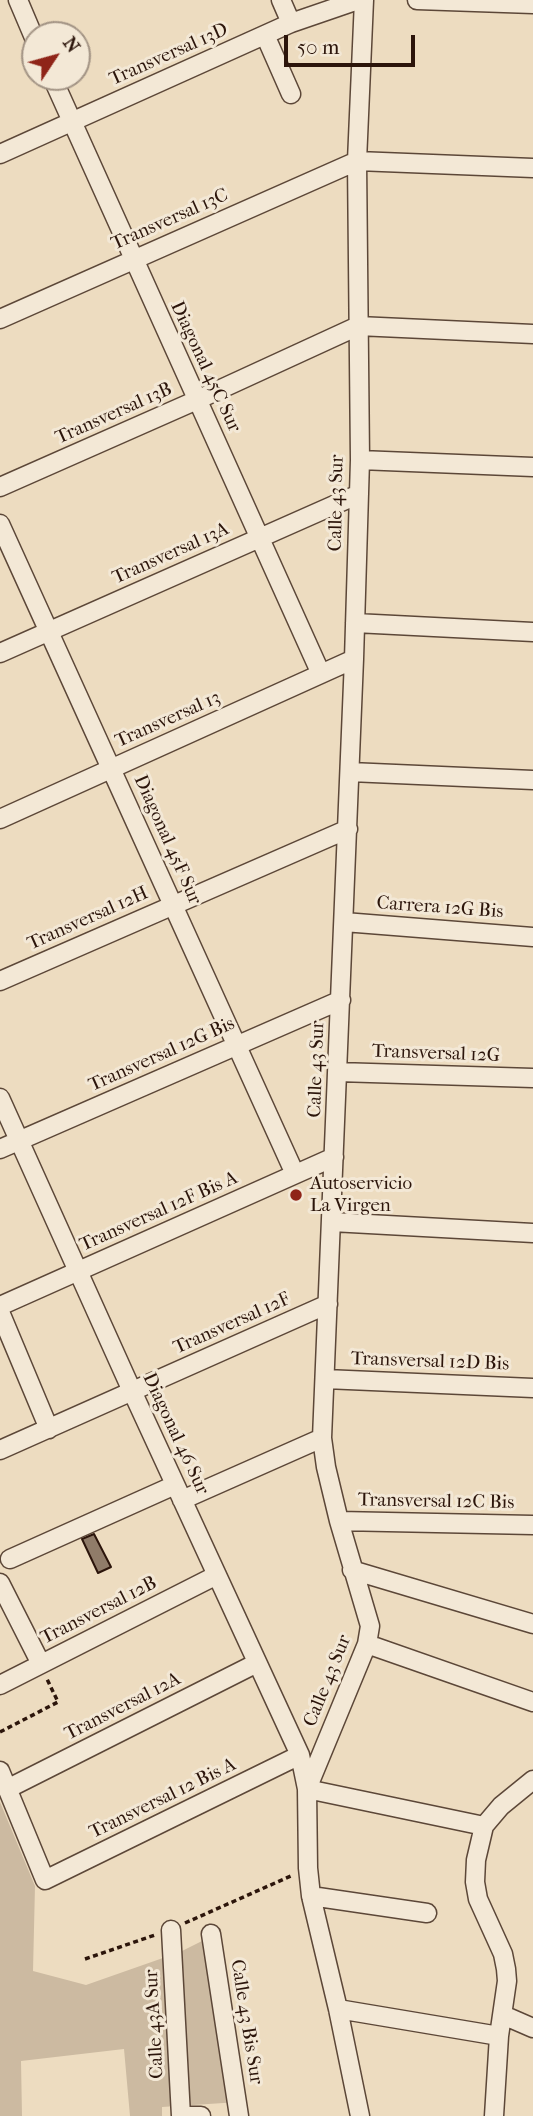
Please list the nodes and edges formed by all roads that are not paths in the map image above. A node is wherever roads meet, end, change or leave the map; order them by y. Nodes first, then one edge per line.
1 (18, 0) edge
2 (281, 0) edge
3 (358, 0) edge
4 (364, 0) edge
5 (416, 0) edge
6 (533, 4) edge
7 (27, 21) edge
8 (291, 23) junction
9 (265, 34) junction
10 (58, 91) edge
11 (291, 94) dead end
12 (72, 122) junction
13 (0, 154) edge
14 (357, 161) junction
15 (533, 168) edge
16 (133, 260) junction
17 (0, 319) edge
18 (358, 326) junction
19 (533, 334) edge
20 (197, 400) junction
21 (360, 460) junction
22 (533, 467) edge
23 (0, 487) edge
24 (359, 494) junction
25 (0, 524) edge
26 (260, 537) junction
27 (355, 623) junction
28 (49, 631) junction
29 (533, 632) edge
30 (0, 653) edge
31 (354, 659) junction
32 (321, 674) junction
33 (111, 769) junction
34 (350, 772) junction
35 (533, 780) edge
36 (0, 819) edge
37 (348, 828) junction
38 (173, 905) junction
39 (344, 922) junction
40 (533, 937) edge
41 (0, 981) edge
42 (341, 1000) junction
43 (237, 1046) junction
44 (338, 1072) junction
45 (533, 1078) edge
46 (0, 1098) edge
47 (19, 1141) junction
48 (0, 1149) edge
49 (334, 1157) junction
50 (295, 1174) junction
51 (331, 1222) junction
52 (533, 1234) edge
53 (78, 1272) junction
54 (328, 1304) junction
55 (0, 1306) edge
56 (0, 1312) edge
57 (325, 1379) junction
58 (533, 1388) edge
59 (132, 1391) junction
60 (49, 1429) junction
61 (322, 1438) junction
62 (0, 1450) edge
63 (179, 1492) junction
64 (339, 1521) junction
65 (533, 1525) edge
66 (10, 1559) dead end
67 (352, 1570) junction
68 (217, 1575) junction
69 (0, 1583) edge
70 (533, 1624) edge
71 (367, 1644) junction
72 (257, 1663) junction
73 (40, 1664) junction
74 (0, 1685) edge
75 (533, 1702) edge
76 (300, 1755) junction
77 (0, 1771) edge
78 (533, 1780) edge
79 (8, 1789) junction
80 (307, 1789) junction
81 (484, 1826) junction
82 (311, 1896) junction
83 (427, 1913) dead end
84 (171, 1930) road end
85 (211, 1934) dead end
86 (338, 2009) junction
87 (503, 2015) junction
88 (533, 2028) edge
89 (499, 2036) junction
90 (181, 2116) edge
91 (201, 2116) edge
92 (239, 2116) edge
93 (360, 2116) edge
94 (494, 2116) edge

1 - 7 street
2 - 8 street
3 - 8 street, Transversal 13D
4 - 14 street, Calle 43 Sur
5 - 6 street
8 - 9 street, Transversal 13D
9 - 11 street
9 - 12 street, Transversal 13D
10 - 12 street, Diagonal 45C Sur
12 - 13 street, Transversal 13D
12 - 16 street, Diagonal 45C Sur
14 - 15 street
14 - 16 street, Transversal 13C
14 - 18 street, Calle 43 Sur
16 - 17 street, Transversal 13C
16 - 20 street, Diagonal 45C Sur
18 - 19 street
18 - 20 street, Transversal 13B
18 - 21 street, Calle 43 Sur
20 - 23 street, Transversal 13B
20 - 26 street, Diagonal 45C Sur
21 - 22 street
21 - 24 street, Calle 43 Sur
24 - 26 street, Transversal 13A
24 - 27 street, Calle 43 Sur
25 - 28 street, Diagonal 45F Sur
26 - 28 street, Transversal 13A
26 - 32 street, Diagonal 45C Sur
27 - 29 street
27 - 31 street, Calle 43 Sur
28 - 30 street, Transversal 13A
28 - 33 street, Diagonal 45F Sur
31 - 32 street, Transversal 13
31 - 34 street, Calle 43 Sur
32 - 33 street, Transversal 13
33 - 36 street, Transversal 13
33 - 38 street, Diagonal 45F Sur
34 - 35 street
34 - 37 street, Calle 43 Sur
37 - 38 street, Transversal 12H
37 - 39 street, Calle 43 Sur
38 - 41 street, Transversal 12H
38 - 43 street, Diagonal 45F Sur
39 - 40 street, Carrera 12G Bis
39 - 42 street, Calle 43 Sur
42 - 43 street, Transversal 12G Bis
42 - 44 street, Calle 43 Sur
43 - 47 street, Transversal 12G Bis
43 - 50 street, Diagonal 45F Sur
44 - 45 street, Transversal 12G
44 - 49 street, Calle 43 Sur
46 - 47 street, Diagonal 46 Sur
47 - 48 street, Transversal 12G Bis
47 - 53 street, Diagonal 46 Sur
49 - 50 street, Transversal 12F Bis A
49 - 51 street, Calle 43 Sur
50 - 53 street, Transversal 12F Bis A
51 - 52 street
51 - 54 street, Calle 43 Sur
53 - 55 street, Transversal 12F Bis A
53 - 59 street, Diagonal 46 Sur
54 - 57 street, Calle 43 Sur
54 - 59 street, Transversal 12F
56 - 60 street
57 - 58 street, Transversal 12D Bis
57 - 61 street, Calle 43 Sur
59 - 60 street, Transversal 12F
59 - 63 street, Diagonal 46 Sur
60 - 62 street, Transversal 12F
61 - 63 street
61 - 64 street, Calle 43 Sur
63 - 66 street
63 - 68 street, Diagonal 46 Sur
64 - 65 street, Transversal 12C Bis
64 - 67 street, Calle 43 Sur
67 - 70 street
67 - 71 street, Calle 43 Sur
68 - 72 street, Diagonal 46 Sur
68 - 73 street, Transversal 12B
69 - 73 street
71 - 75 street
71 - 80 street, Calle 43 Sur
72 - 76 street, Diagonal 46 Sur
72 - 79 street, Transversal 12A
73 - 74 street, Transversal 12B
76 - 79 street, Transversal 12 Bis A
76 - 80 street, Diagonal 46 Sur
77 - 79 street
78 - 81 street
80 - 81 street
80 - 82 street, Calle 43 Sur
81 - 87 street
82 - 83 street
82 - 86 street, Calle 43 Sur
84 - 90 street, Calle 43A Sur
85 - 92 street, Calle 43 Bis Sur
86 - 89 street
86 - 93 street, Calle 43 Sur
87 - 88 street
87 - 89 street
89 - 94 street
90 - 91 street

